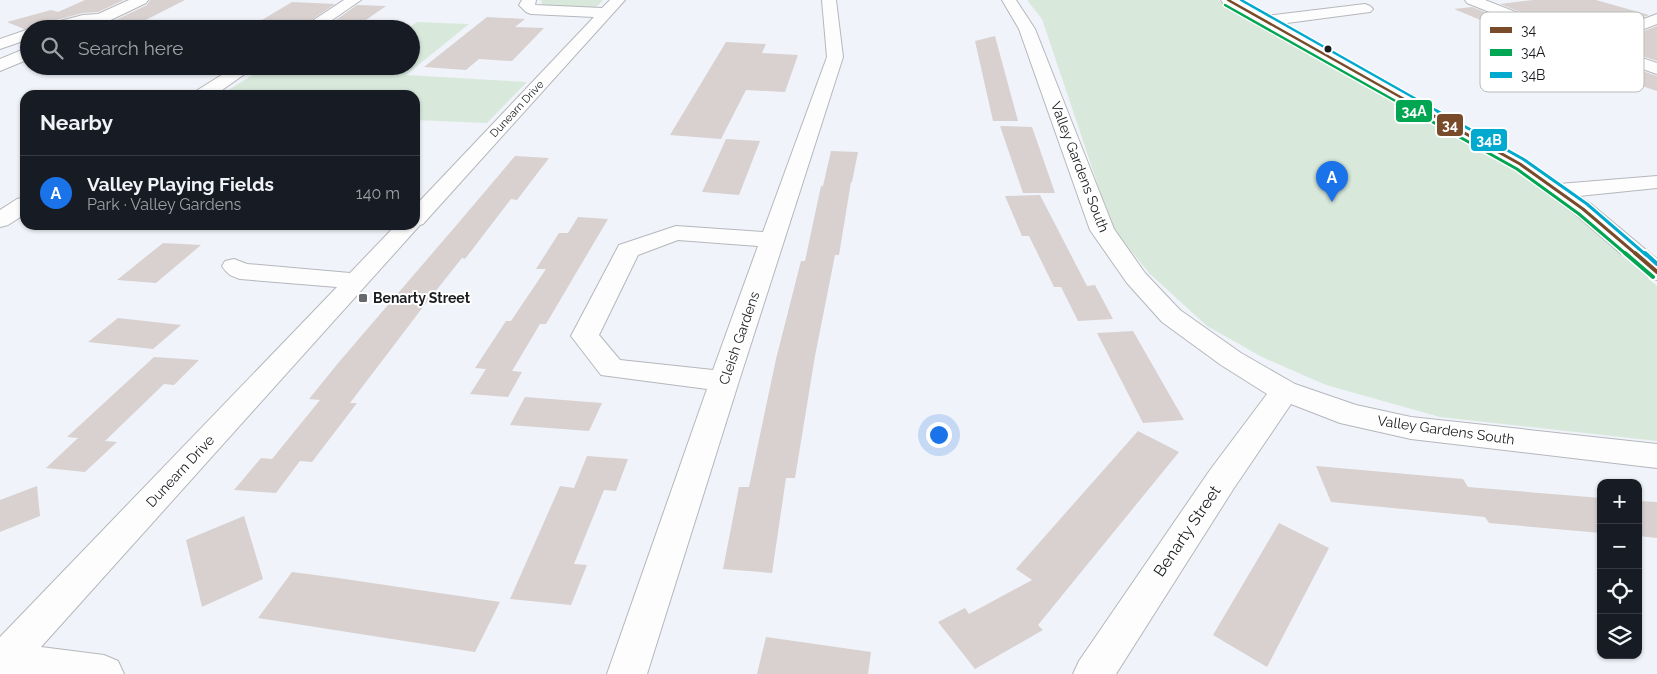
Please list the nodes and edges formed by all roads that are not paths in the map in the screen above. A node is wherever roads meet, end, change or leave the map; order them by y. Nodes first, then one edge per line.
1 (141, 0) edge
2 (354, 0) edge
3 (528, 0) edge
4 (829, 0) edge
5 (1009, 0) edge
6 (1228, 0) edge
7 (1472, 0) edge
8 (612, 6) edge
9 (1365, 9) dead end
10 (1502, 12) edge
11 (102, 18) junction
12 (1657, 19) edge
13 (83, 20) edge
14 (98, 20) edge
15 (322, 20) edge
16 (1265, 21) junction
17 (1644, 24) edge
18 (20, 37) edge
19 (0, 44) edge
20 (20, 56) edge
21 (1644, 65) edge
22 (0, 66) edge
23 (1657, 70) edge
24 (234, 75) edge
25 (210, 90) edge
26 (1657, 182) edge
27 (1559, 190) junction
28 (20, 207) edge
29 (420, 214) edge
30 (0, 220) edge
31 (404, 230) edge
32 (772, 240) junction
33 (234, 266) dead end
34 (1657, 272) edge
35 (357, 281) junction
36 (724, 381) junction
37 (1285, 391) junction
38 (1657, 456) edge
39 (1, 660) edge
40 (104, 674) edge
41 (627, 674) edge
42 (1093, 674) edge

1 - 11 street
2 - 15 street
3 - 8 street
4 - 32 street, Cleish Gardens
5 - 37 street, Valley Gardens South
6 - 16 street
7 - 10 street
8 - 29 street, Dunearn Drive
9 - 16 street
11 - 13 street
11 - 14 street
12 - 17 street
16 - 27 street
18 - 19 street
20 - 22 street
21 - 23 street
24 - 25 street
26 - 27 street
27 - 34 street
28 - 30 street
31 - 35 street, Dunearn Drive
32 - 36 street, Cleish Gardens
32 - 36 street
33 - 35 street
35 - 39 street, Dunearn Drive
36 - 41 street, Cleish Gardens
37 - 38 street, Valley Gardens South
37 - 42 street, Benarty Street
39 - 40 street

